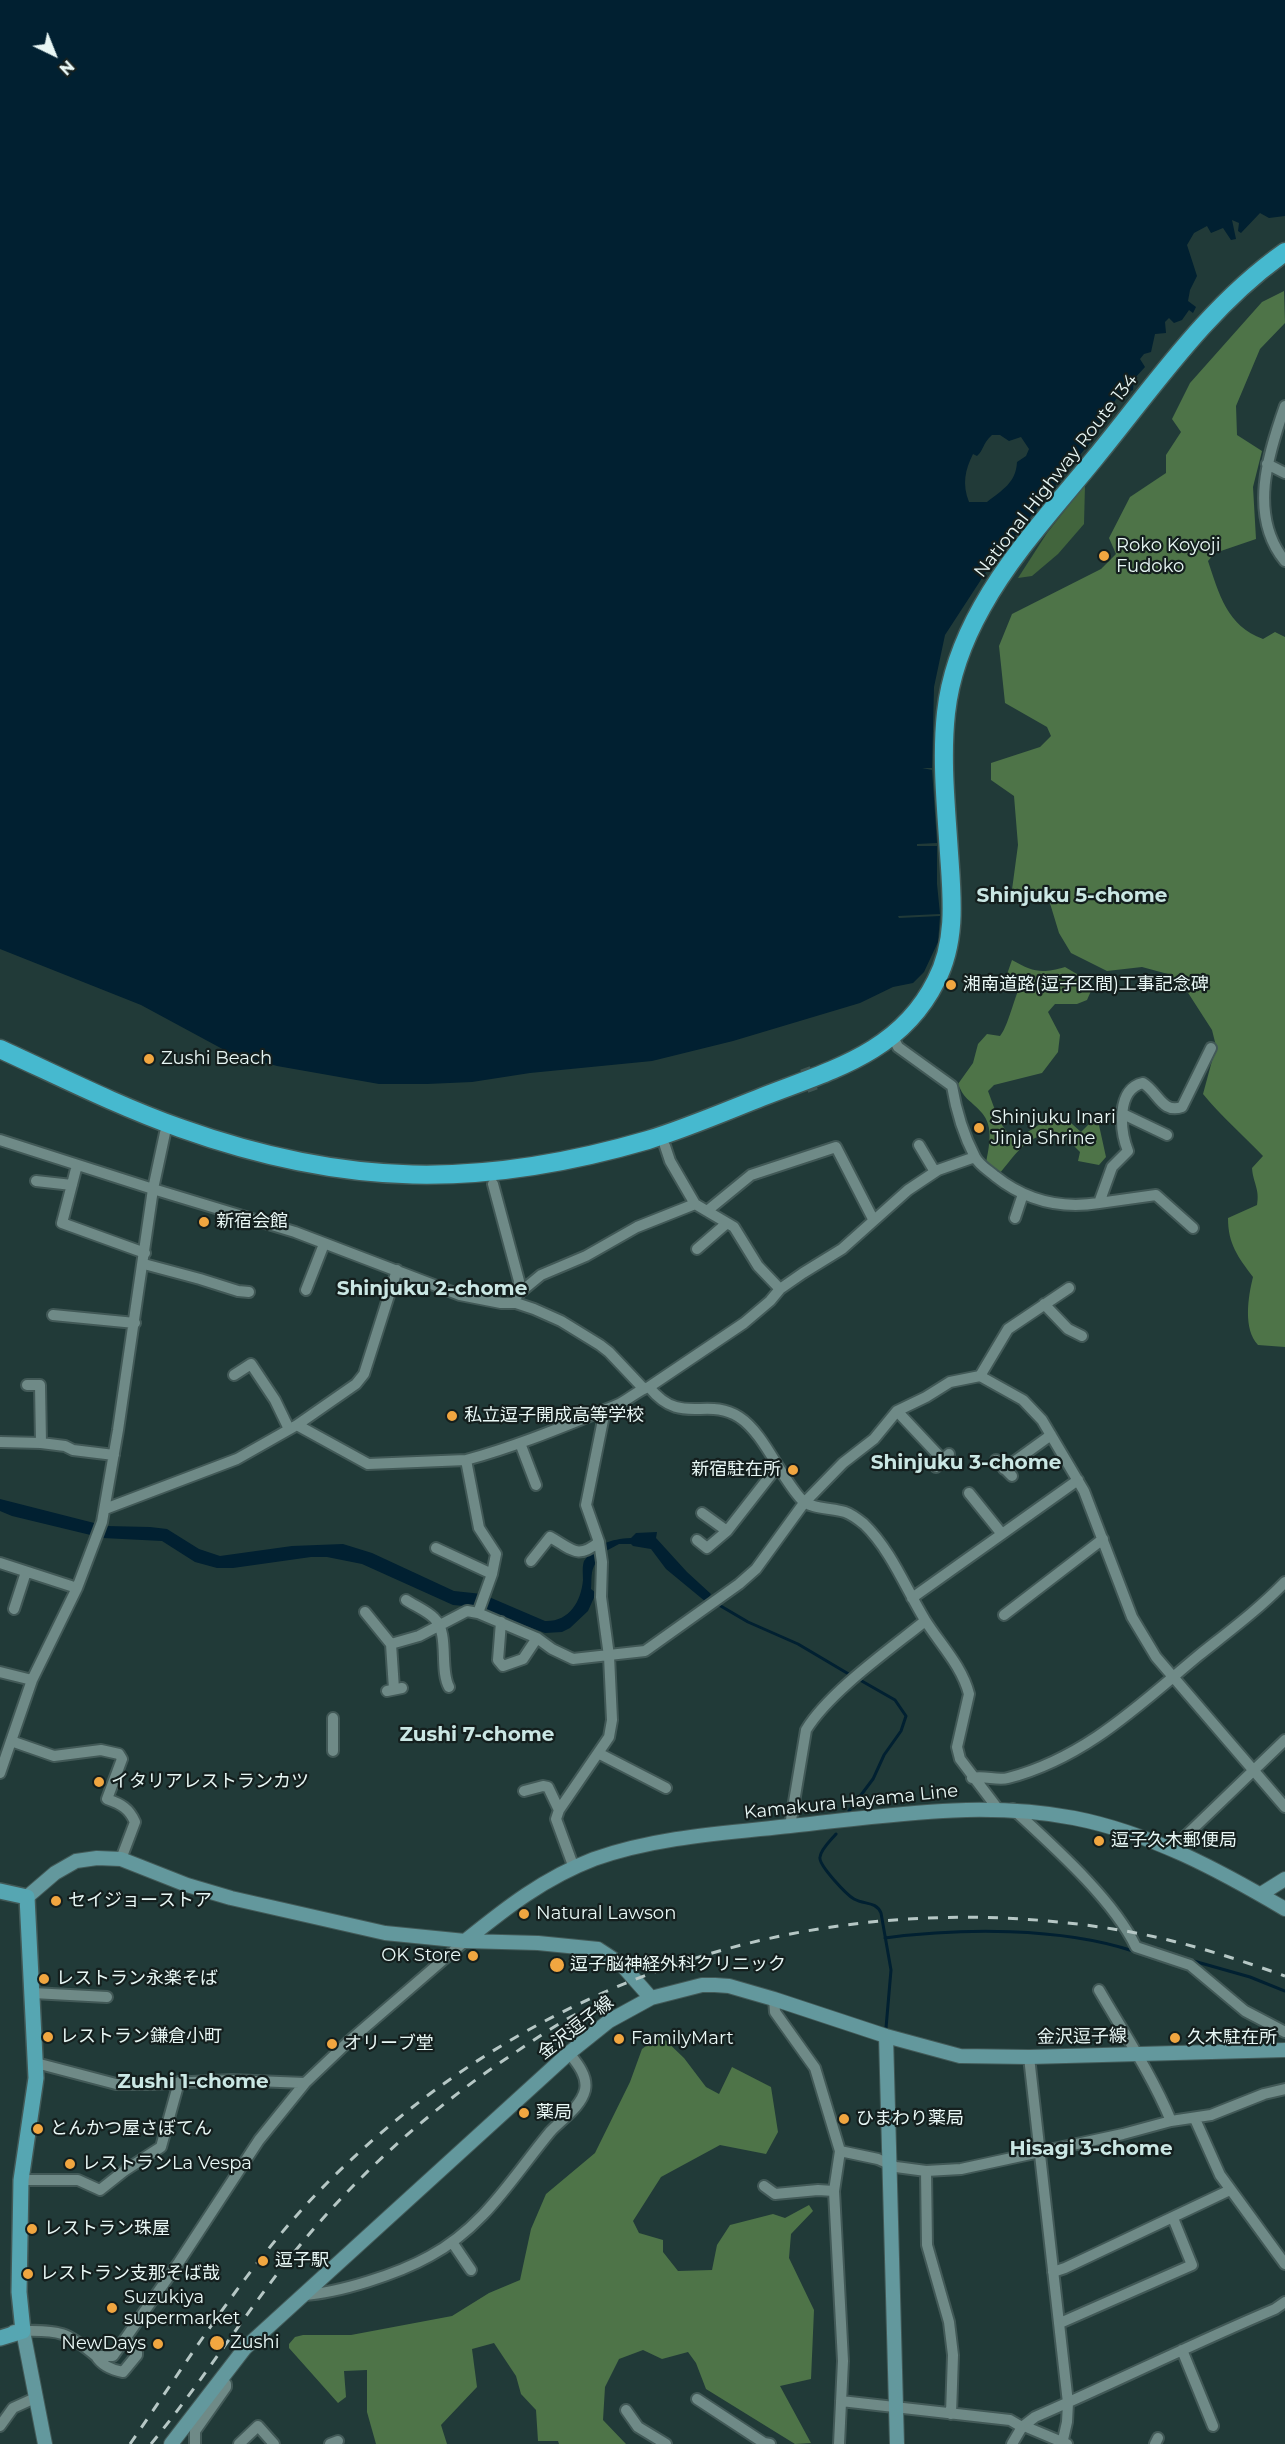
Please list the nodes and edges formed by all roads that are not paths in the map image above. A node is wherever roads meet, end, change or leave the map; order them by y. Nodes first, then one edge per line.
1 (1285, 252) edge
2 (1285, 406) edge
3 (1267, 464) junction
4 (1285, 472) edge
5 (1285, 561) edge
6 (896, 1043) dead end
7 (1211, 1048) dead end
8 (0, 1049) edge
9 (1123, 1114) junction
10 (165, 1133) dead end
11 (1167, 1135) dead end
12 (0, 1140) edge
13 (920, 1145) dead end
14 (665, 1146) dead end
15 (975, 1158) junction
16 (77, 1165) junction
17 (935, 1172) junction
18 (36, 1181) dead end
19 (493, 1184) dead end
20 (72, 1185) junction
21 (153, 1189) junction
22 (1023, 1194) junction
23 (1099, 1203) junction
24 (695, 1204) junction
25 (707, 1211) junction
26 (1015, 1218) dead end
27 (873, 1219) junction
28 (727, 1223) junction
29 (1193, 1228) dead end
30 (324, 1244) junction
31 (697, 1249) dead end
32 (144, 1259) junction
33 (397, 1270) junction
34 (1069, 1288) dead end
35 (780, 1289) junction
36 (306, 1290) dead end
37 (249, 1292) dead end
38 (517, 1298) junction
39 (1044, 1304) junction
40 (53, 1315) dead end
41 (135, 1323) junction
42 (1082, 1336) dead end
43 (234, 1375) dead end
44 (980, 1376) junction
45 (27, 1385) dead end
46 (646, 1388) junction
47 (605, 1410) junction
48 (897, 1411) junction
49 (293, 1427) junction
50 (1051, 1435) junction
51 (0, 1442) edge
52 (41, 1443) junction
53 (520, 1443) junction
54 (114, 1455) junction
55 (466, 1460) junction
56 (943, 1460) dead end
57 (996, 1460) dead end
58 (777, 1467) junction
59 (1078, 1480) junction
60 (536, 1485) dead end
61 (969, 1492) dead end
62 (804, 1503) junction
63 (105, 1509) junction
64 (702, 1513) dead end
65 (727, 1531) junction
66 (1002, 1534) junction
67 (1103, 1539) junction
68 (697, 1540) dead end
69 (599, 1544) junction
70 (436, 1548) dead end
71 (531, 1561) dead end
72 (0, 1563) edge
73 (26, 1572) junction
74 (492, 1574) junction
75 (1285, 1582) edge
76 (76, 1588) junction
77 (912, 1598) junction
78 (406, 1600) dead end
79 (14, 1609) dead end
80 (479, 1611) junction
81 (365, 1612) dead end
82 (1005, 1615) dead end
83 (925, 1621) junction
84 (501, 1622) junction
85 (439, 1625) junction
86 (537, 1638) junction
87 (391, 1644) junction
88 (609, 1656) junction
89 (0, 1672) edge
90 (1173, 1679) junction
91 (32, 1680) junction
92 (449, 1687) dead end
93 (394, 1689) dead end
94 (333, 1718) dead end
95 (1285, 1740) edge
96 (11, 1742) junction
97 (333, 1751) dead end
98 (598, 1753) junction
99 (1253, 1771) junction
100 (0, 1773) edge
101 (972, 1778) junction
102 (666, 1788) dead end
103 (524, 1791) dead end
104 (1285, 1807) edge
105 (998, 1809) junction
106 (1013, 1809) junction
107 (559, 1810) junction
108 (790, 1826) junction
109 (1172, 1849) junction
110 (122, 1859) junction
111 (574, 1868) junction
112 (1285, 1879) edge
113 (0, 1891) edge
114 (1261, 1894) junction
115 (27, 1897) junction
116 (1285, 1909) edge
117 (465, 1941) junction
118 (1099, 1990) dead end
119 (33, 1993) junction
120 (107, 1997) dead end
121 (651, 1998) junction
122 (774, 1999) junction
123 (1285, 2032) edge
124 (886, 2036) junction
125 (1285, 2050) edge
126 (569, 2053) junction
127 (1138, 2054) junction
128 (1029, 2056) junction
129 (36, 2063) junction
130 (179, 2082) junction
131 (305, 2084) junction
132 (1285, 2089) edge
133 (1195, 2119) junction
134 (1171, 2121) junction
135 (840, 2151) junction
136 (1041, 2151) junction
137 (889, 2164) junction
138 (926, 2170) junction
139 (21, 2180) junction
140 (764, 2186) dead end
141 (1230, 2190) junction
142 (834, 2191) junction
143 (1173, 2218) junction
144 (452, 2242) junction
145 (1285, 2264) edge
146 (471, 2270) dead end
147 (1053, 2272) junction
148 (303, 2295) junction
149 (1285, 2302) edge
150 (1060, 2323) junction
151 (23, 2331) junction
152 (0, 2333) edge
153 (0, 2338) edge
154 (124, 2342) junction
155 (1182, 2350) junction
156 (96, 2356) junction
157 (113, 2356) junction
158 (115, 2369) junction
159 (221, 2379) junction
160 (35, 2398) junction
161 (697, 2399) dead end
162 (842, 2401) junction
163 (1068, 2403) junction
164 (896, 2408) junction
165 (627, 2410) dead end
166 (951, 2414) junction
167 (0, 2426) edge
168 (1023, 2426) junction
169 (1213, 2426) dead end
170 (1064, 2443) edge
171 (45, 2444) edge
172 (171, 2444) edge
173 (195, 2444) edge
174 (239, 2444) edge
175 (274, 2444) edge
176 (666, 2444) edge
177 (770, 2444) edge
178 (839, 2444) edge
179 (897, 2444) edge
180 (1012, 2444) edge

1 - 8 highway, National Highway Route 134
2 - 3 street
3 - 4 street
3 - 5 street
6 - 15 street
7 - 9 street
9 - 11 street
9 - 23 street
10 - 21 street
12 - 16 street
13 - 17 street
14 - 24 street
15 - 17 street
15 - 22 street
16 - 20 street
16 - 21 street
17 - 27 street
18 - 20 street
19 - 38 street
20 - 32 street
21 - 30 street
21 - 32 street
22 - 23 street
22 - 26 street
23 - 29 street
24 - 25 street
24 - 38 street
25 - 27 street
25 - 28 street
27 - 35 street
28 - 31 street
28 - 35 street
30 - 33 street
30 - 36 street
32 - 37 street
32 - 41 street
33 - 38 street
33 - 49 street
34 - 39 street
35 - 46 street
38 - 46 street
39 - 42 street
39 - 44 street
40 - 41 street
41 - 54 street
43 - 49 street
44 - 48 street
44 - 50 street
45 - 52 street
46 - 47 street
46 - 58 street
47 - 53 street
47 - 69 street
48 - 56 street
48 - 62 street
49 - 55 street
49 - 63 street
50 - 57 street
50 - 59 street
51 - 52 street
52 - 54 street
53 - 55 street
53 - 60 street
54 - 63 street
55 - 74 street
58 - 62 street
58 - 65 street
59 - 66 street
59 - 67 street
61 - 66 street
62 - 77 street
62 - 88 street
63 - 76 street
64 - 65 street
65 - 68 street
66 - 77 street
67 - 82 street
67 - 90 street
69 - 71 street
69 - 88 street
70 - 74 street
72 - 73 street
73 - 76 street
73 - 79 street
74 - 80 street
75 - 90 street
76 - 91 street
77 - 83 street
78 - 85 street
80 - 84 street
80 - 85 street
81 - 87 street
83 - 101 street
83 - 108 street
84 - 86 street
84 - 86 street
85 - 87 street
85 - 92 street
86 - 88 street
87 - 93 street
88 - 98 street
89 - 91 street
90 - 99 street
90 - 101 street
91 - 96 street
94 - 97 street
95 - 99 street
96 - 100 street
96 - 110 street
98 - 102 street
98 - 107 street
99 - 104 street
99 - 109 street
101 - 105 street
103 - 107 street
105 - 106 main road, Kamakura Hayama Line
105 - 108 main road, Kamakura Hayama Line
106 - 109 main road, Kamakura Hayama Line
106 - 123 street
107 - 111 street
108 - 111 main road, Kamakura Hayama Line
109 - 114 main road, Kamakura Hayama Line
110 - 115 main road
110 - 117 main road
111 - 117 main road, Kamakura Hayama Line
112 - 114 main road
113 - 115 main road
114 - 116 main road, Kamakura Hayama Line
115 - 119 main road
117 - 121 main road
117 - 131 street
118 - 127 street
119 - 120 street
119 - 129 main road
121 - 122 main road, 金沢逗子線
121 - 126 main road, 金沢逗子線
122 - 124 main road, 金沢逗子線
122 - 135 street
124 - 128 main road, 金沢逗子線
124 - 137 main road
125 - 127 main road, 金沢逗子線
126 - 144 street
126 - 148 main road, 金沢逗子線
127 - 128 main road, 金沢逗子線
127 - 134 street
128 - 136 street
129 - 130 street
129 - 139 main road
130 - 131 street
130 - 139 street
131 - 154 street
132 - 133 street
133 - 134 street
133 - 141 street
134 - 136 street
135 - 137 street
135 - 142 street
136 - 138 street
136 - 147 street
137 - 138 street
137 - 164 main road
138 - 166 street
139 - 151 main road
140 - 142 street
141 - 143 street
141 - 145 street
142 - 162 street
143 - 147 street
143 - 150 street
144 - 146 street
144 - 148 street
147 - 150 street
148 - 159 main road, 金沢逗子線
149 - 155 street
150 - 163 street
151 - 152 main road
151 - 153 main road
151 - 156 street
151 - 160 main road
154 - 157 street
154 - 158 street
155 - 163 street
155 - 169 street
156 - 157 street
156 - 158 street
157 - 158 street
159 - 172 main road, 金沢逗子線
159 - 173 street
160 - 167 street
160 - 171 main road
161 - 177 street
162 - 164 street
162 - 178 street
163 - 168 street
163 - 170 street
164 - 166 street
164 - 179 main road
165 - 176 street
166 - 168 street
168 - 170 street
168 - 180 street
174 - 175 street

